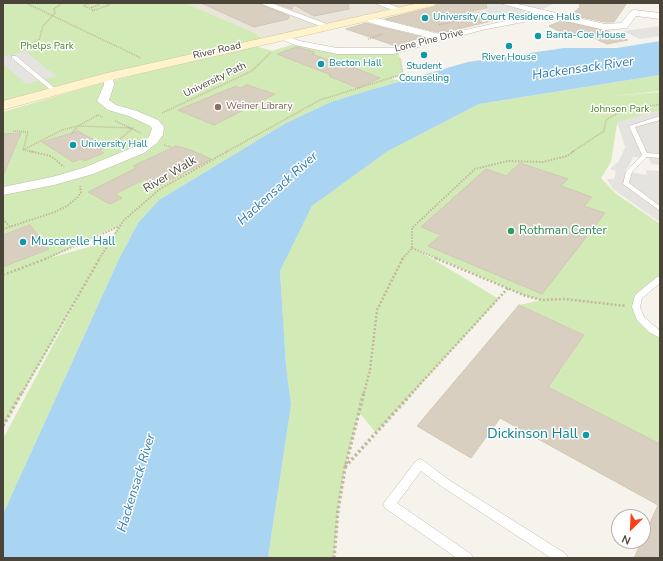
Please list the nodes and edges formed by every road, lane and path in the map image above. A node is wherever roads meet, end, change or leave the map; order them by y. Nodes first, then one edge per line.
1 (26, 3) edge
2 (62, 3) edge
3 (90, 3) edge
4 (96, 3) edge
5 (106, 3) edge
6 (263, 3) edge
7 (378, 3) edge
8 (427, 3) edge
9 (503, 3) edge
10 (92, 7) junction
11 (557, 7) dead end
12 (400, 10) junction
13 (480, 12) dead end
14 (539, 12) junction
15 (549, 13) junction
16 (660, 16) edge
17 (53, 17) junction
18 (365, 18) junction
19 (328, 26) junction
20 (418, 32) junction
21 (383, 34) dead end
22 (281, 37) junction
23 (444, 38) junction
24 (363, 39) dead end
25 (18, 49) dead end
26 (398, 50) junction
27 (272, 51) dead end
28 (14, 57) dead end
29 (155, 66) junction
30 (108, 77) junction
31 (55, 91) junction
32 (660, 104) edge
33 (3, 106) edge
34 (104, 117) dead end
35 (660, 118) edge
36 (147, 119) junction
37 (112, 120) dead end
38 (78, 126) junction
39 (133, 128) junction
40 (13, 131) dead end
41 (72, 133) dead end
42 (153, 140) junction
43 (109, 149) dead end
44 (22, 150) junction
45 (645, 155) junction
46 (660, 156) edge
47 (71, 174) junction
48 (3, 191) edge
49 (660, 209) edge
50 (3, 219) edge
51 (10, 227) junction
52 (119, 227) junction
53 (3, 230) edge
54 (412, 248) junction
55 (3, 275) edge
56 (660, 279) edge
57 (508, 288) junction
58 (636, 307) junction
59 (660, 335) edge
60 (3, 426) edge
61 (345, 468) junction
62 (334, 558) edge
63 (467, 558) edge
64 (562, 558) edge

1 - 17 path
2 - 17 path
3 - 10 path
4 - 10 path
5 - 10 path
6 - 19 street
7 - 12 street
8 - 12 main road, River Road
9 - 14 street
11 - 15 street
12 - 18 main road, River Road
13 - 20 path
14 - 15 street
14 - 23 street, Lone Pine Drive
15 - 16 street
17 - 25 path
17 - 29 path
18 - 19 main road, River Road
18 - 20 street
19 - 22 main road, River Road
20 - 23 street
21 - 24 path
22 - 26 street, Lone Pine Drive
22 - 29 main road, River Road
23 - 26 street, Lone Pine Drive
26 - 52 path, River Walk
27 - 36 path, University Path
28 - 31 lane
29 - 30 main road, River Road
30 - 31 main road, River Road
30 - 36 street
31 - 33 main road, River Road
32 - 54 path
34 - 38 path
35 - 45 lane
36 - 39 path, University Path
36 - 42 street
37 - 39 path
38 - 39 path
38 - 41 path
38 - 44 path
39 - 42 path
39 - 43 path, University Path
40 - 44 path
42 - 47 street
44 - 47 path
45 - 46 lane
45 - 49 lane
47 - 48 street
47 - 51 path
50 - 51 path
51 - 53 path
52 - 55 path
52 - 60 path, River Walk
54 - 57 path
54 - 61 path
56 - 58 lane
57 - 58 path
57 - 61 path
58 - 59 lane
61 - 62 path
63 - 64 lane

